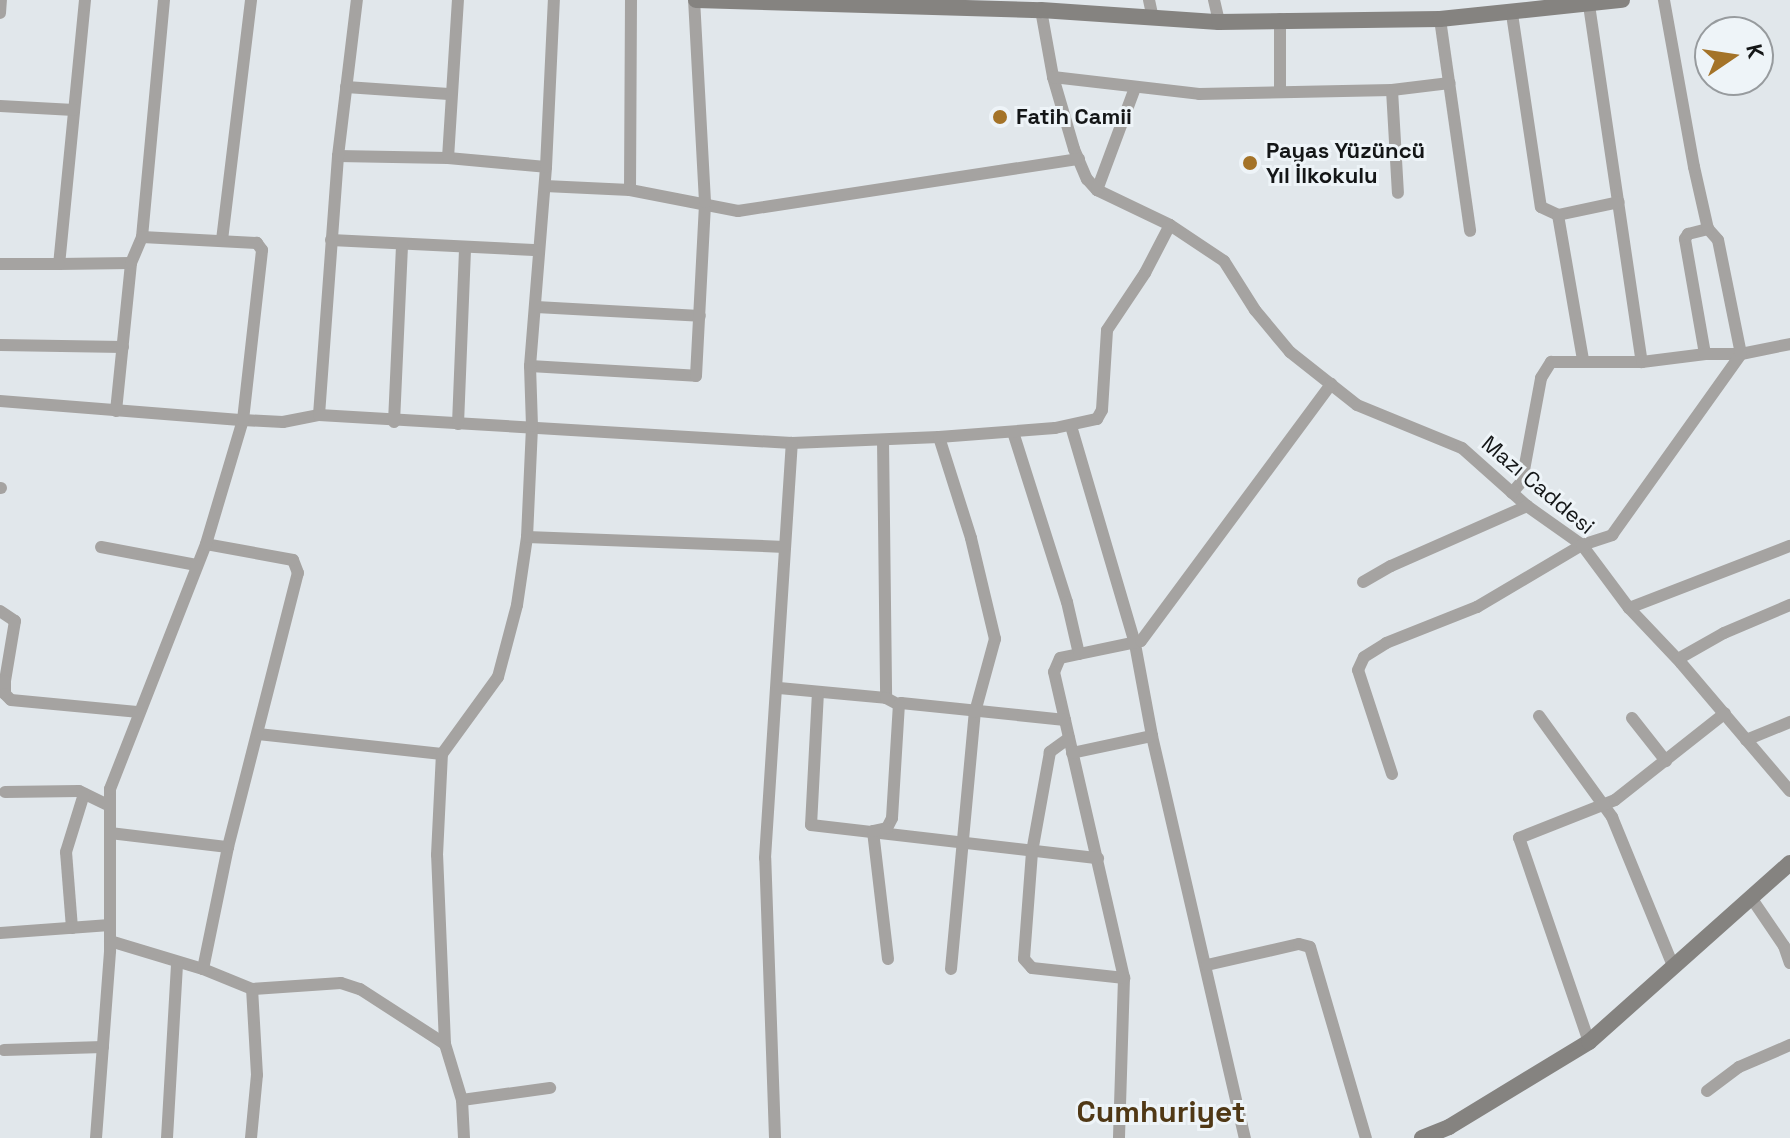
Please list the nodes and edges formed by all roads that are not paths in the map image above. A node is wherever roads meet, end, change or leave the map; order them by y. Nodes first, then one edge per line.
1 (1, 0) edge
2 (85, 0) edge
3 (164, 0) edge
4 (251, 0) edge
5 (357, 0) edge
6 (458, 0) edge
7 (554, 0) edge
8 (631, 0) edge
9 (695, 0) edge
10 (1149, 0) edge
11 (1214, 0) edge
12 (1622, 0) edge
13 (1664, 0) edge
14 (1589, 5) junction
15 (1041, 10) junction
16 (0, 13) edge
17 (1512, 14) junction
18 (1153, 19) junction
19 (1280, 19) junction
20 (1440, 19) junction
21 (1219, 22) junction
22 (1053, 77) junction
23 (1450, 83) junction
24 (346, 87) junction
25 (1135, 88) junction
26 (1392, 90) junction
27 (1280, 91) junction
28 (449, 94) junction
29 (0, 106) edge
30 (74, 110) junction
31 (338, 156) junction
32 (448, 158) junction
33 (1079, 159) junction
34 (546, 167) junction
35 (545, 186) junction
36 (630, 190) junction
37 (1097, 190) junction
38 (1398, 193) dead end
39 (705, 202) junction
40 (1619, 202) junction
41 (1558, 215) junction
42 (1170, 225) junction
43 (1708, 229) junction
44 (1470, 231) dead end
45 (142, 237) junction
46 (222, 240) junction
47 (331, 240) junction
48 (402, 244) junction
49 (465, 247) junction
50 (539, 250) junction
51 (131, 263) junction
52 (0, 264) edge
53 (59, 264) junction
54 (536, 307) junction
55 (700, 316) junction
56 (1790, 344) edge
57 (0, 345) edge
58 (123, 347) junction
59 (1705, 354) junction
60 (1741, 354) junction
61 (1583, 360) junction
62 (1642, 362) junction
63 (530, 366) junction
64 (1331, 384) junction
65 (0, 401) edge
66 (116, 411) junction
67 (319, 415) junction
68 (243, 420) junction
69 (394, 422) junction
70 (458, 424) junction
71 (532, 426) junction
72 (1071, 426) junction
73 (1013, 432) junction
74 (939, 437) junction
75 (883, 440) junction
76 (792, 443) junction
77 (1512, 493) junction
78 (1527, 506) junction
79 (527, 537) junction
80 (206, 544) junction
81 (1582, 545) junction
82 (1790, 546) edge
83 (101, 547) dead end
84 (785, 547) junction
85 (196, 565) junction
86 (1363, 582) dead end
87 (1790, 605) edge
88 (1629, 608) junction
89 (0, 611) edge
90 (1135, 644) junction
91 (1079, 654) junction
92 (1678, 659) junction
93 (779, 688) junction
94 (818, 692) junction
95 (886, 698) junction
96 (899, 705) junction
97 (139, 712) junction
98 (975, 712) junction
99 (1725, 713) junction
100 (1539, 716) dead end
101 (1632, 718) dead end
102 (1065, 720) junction
103 (1790, 722) edge
104 (258, 734) junction
105 (1152, 736) junction
106 (1069, 738) junction
107 (1746, 740) junction
108 (1072, 753) junction
109 (442, 754) junction
110 (1666, 761) junction
111 (1392, 774) dead end
112 (1790, 791) edge
113 (5, 792) dead end
114 (84, 794) junction
115 (1605, 804) junction
116 (110, 806) junction
117 (873, 831) junction
118 (110, 833) junction
119 (961, 843) junction
120 (228, 847) junction
121 (1032, 852) junction
122 (1098, 858) junction
123 (1790, 863) edge
124 (1752, 899) junction
125 (110, 925) junction
126 (72, 928) junction
127 (0, 933) edge
128 (110, 941) junction
129 (888, 959) dead end
130 (177, 962) junction
131 (1790, 963) edge
132 (1207, 965) junction
133 (1673, 966) junction
134 (203, 969) junction
135 (951, 969) dead end
136 (1124, 978) junction
137 (252, 989) junction
138 (1589, 1042) junction
139 (445, 1044) junction
140 (1790, 1045) edge
141 (103, 1047) junction
142 (4, 1050) dead end
143 (550, 1088) dead end
144 (1707, 1091) dead end
145 (462, 1100) junction
146 (1453, 1132) edge
147 (96, 1138) edge
148 (167, 1138) edge
149 (251, 1138) edge
150 (464, 1138) edge
151 (775, 1138) edge
152 (1119, 1138) edge
153 (1245, 1138) edge
154 (1366, 1138) edge
155 (1422, 1138) edge

1 - 16 street
2 - 30 street
3 - 45 street
4 - 46 street
5 - 24 street
6 - 28 street
7 - 34 street
8 - 36 street
9 - 15 street
9 - 39 street
10 - 18 street
11 - 21 street
12 - 14 street
13 - 43 street
14 - 17 street
14 - 40 street
15 - 18 street
15 - 22 street
17 - 20 street
17 - 41 street
18 - 21 street
19 - 20 street
19 - 21 street
19 - 27 street
20 - 23 street
22 - 25 street
22 - 33 street
23 - 26 street
23 - 44 street
24 - 28 street
24 - 31 street
25 - 27 street
25 - 37 street
26 - 27 street
26 - 38 street
28 - 32 street
29 - 30 street
30 - 53 street
31 - 32 street
31 - 47 street
32 - 34 street
33 - 37 street
33 - 39 street
34 - 35 street
35 - 36 street
35 - 50 street
36 - 39 street
37 - 42 street, Mazı Caddesi
39 - 55 street
40 - 41 street
40 - 62 street
41 - 61 street
42 - 64 street, Mazı Caddesi
42 - 72 street
43 - 59 street
43 - 60 street
45 - 46 street
45 - 51 street
46 - 68 street
47 - 48 street
47 - 67 street
48 - 49 street
48 - 69 street
49 - 50 street
49 - 70 street
50 - 54 street
51 - 53 street
51 - 58 street
52 - 53 street
54 - 55 street
54 - 63 street
55 - 63 street
56 - 60 street
57 - 58 street
58 - 66 street
59 - 60 street
59 - 62 street
60 - 81 street
61 - 62 street
61 - 77 street
63 - 71 street
64 - 77 street, Mazı Caddesi
64 - 90 street
65 - 66 street
66 - 68 street
67 - 68 street
67 - 69 street
68 - 80 street
69 - 70 street
70 - 71 street
71 - 76 street
71 - 79 street
72 - 73 street
72 - 90 street
73 - 74 street
73 - 91 street
74 - 75 street
74 - 98 street
75 - 76 street
75 - 95 street
76 - 84 street
77 - 78 street, Mazı Caddesi
78 - 81 street, Mazı Caddesi
78 - 86 street
79 - 84 street
79 - 109 street
80 - 85 street
80 - 104 street
81 - 88 street, Mazı Caddesi
81 - 111 street
82 - 88 street
83 - 85 street
84 - 93 street
85 - 97 street
87 - 92 street
88 - 92 street, Mazı Caddesi
89 - 97 street
90 - 91 street
90 - 105 street
91 - 102 street
92 - 99 street, Mazı Caddesi
93 - 94 street
93 - 151 street
94 - 95 street
94 - 117 street
95 - 96 street
96 - 98 street
96 - 117 street
97 - 116 street
98 - 102 street
98 - 119 street
99 - 107 street, Mazı Caddesi
99 - 110 street
100 - 115 street
101 - 110 street
102 - 106 street
103 - 107 street
104 - 109 street
104 - 120 street
105 - 108 street
105 - 132 street
106 - 108 street
106 - 121 street
107 - 112 street, Mazı Caddesi
108 - 122 street
109 - 139 street
110 - 115 street
113 - 114 street
114 - 116 street
114 - 126 street
115 - 133 street
115 - 138 street
116 - 118 street
117 - 119 street
117 - 129 street
118 - 120 street
118 - 125 street
119 - 121 street
119 - 135 street
120 - 134 street
121 - 122 street
121 - 136 street
122 - 136 street
123 - 124 street
124 - 131 street
124 - 133 street
125 - 126 street
125 - 128 street
126 - 127 street
128 - 130 street
128 - 141 street
130 - 134 street
130 - 148 street
132 - 153 street
132 - 154 street
133 - 138 street
134 - 137 street
136 - 152 street
137 - 139 street
137 - 149 street
138 - 146 street
139 - 145 street
140 - 144 street
141 - 142 street
141 - 147 street
143 - 145 street
145 - 150 street
146 - 155 street

